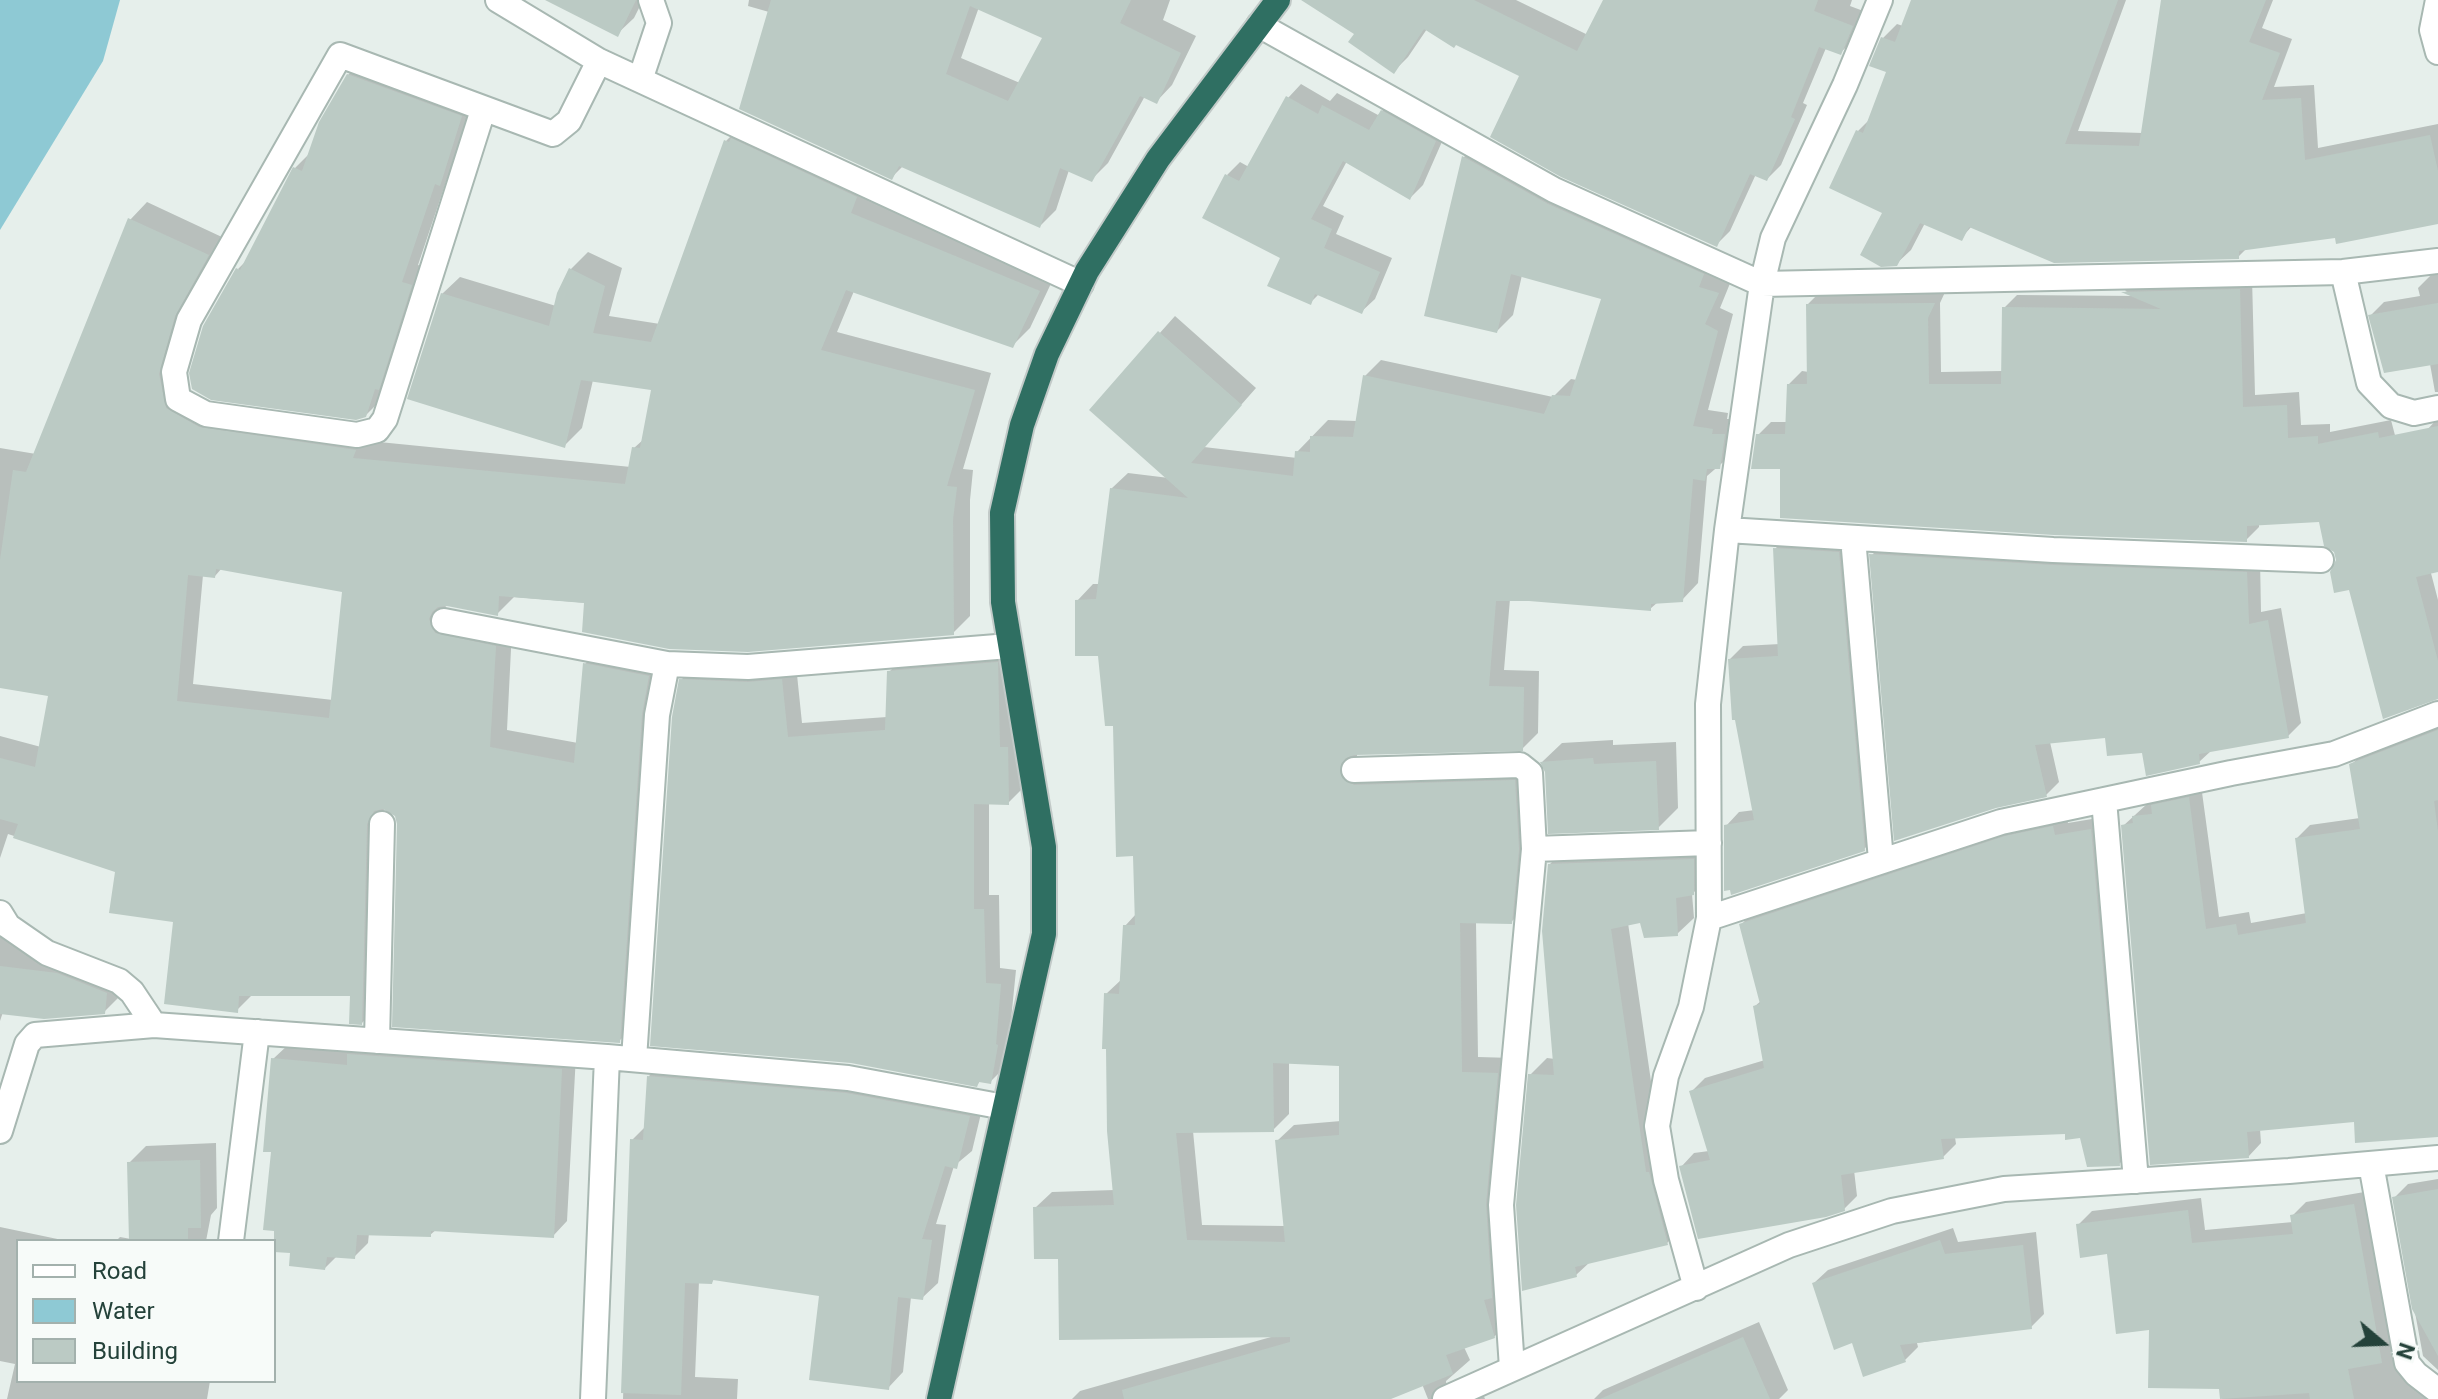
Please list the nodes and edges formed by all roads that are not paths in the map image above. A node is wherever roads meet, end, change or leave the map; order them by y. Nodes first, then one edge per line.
1 (498, 0) edge
2 (651, 0) edge
3 (1278, 0) edge
4 (1880, 0) edge
5 (2438, 0) edge
6 (1259, 25) junction
7 (2438, 52) edge
8 (599, 61) junction
9 (640, 80) junction
10 (483, 110) junction
11 (2438, 261) edge
12 (2343, 272) junction
13 (1081, 284) junction
14 (1762, 284) junction
15 (2438, 408) edge
16 (1727, 530) junction
17 (1853, 538) junction
18 (2321, 560) dead end
19 (444, 621) dead end
20 (1009, 646) junction
21 (667, 664) junction
22 (2438, 714) edge
23 (1354, 770) dead end
24 (2104, 800) junction
25 (382, 824) dead end
26 (1709, 843) junction
27 (1534, 849) junction
28 (1881, 860) junction
29 (0, 913) edge
30 (1709, 918) junction
31 (154, 1025) junction
32 (257, 1032) junction
33 (377, 1041) junction
34 (607, 1057) junction
35 (634, 1059) junction
36 (1004, 1107) junction
37 (0, 1131) edge
38 (2438, 1158) edge
39 (2371, 1164) junction
40 (2136, 1181) junction
41 (231, 1239) edge
42 (1696, 1288) junction
43 (1512, 1368) junction
44 (2438, 1391) edge
45 (593, 1399) edge
46 (939, 1399) edge
47 (1445, 1399) edge

1 - 8 street
2 - 9 street
3 - 6 highway
4 - 14 street
5 - 7 street
6 - 13 highway
6 - 14 street
8 - 9 street
8 - 10 street
9 - 13 street
10 - 10 street
11 - 12 street
12 - 14 street
12 - 15 street
13 - 20 highway
14 - 16 street
16 - 17 street
16 - 26 street
17 - 18 street
17 - 28 street
19 - 21 street
20 - 21 street
20 - 36 highway
21 - 35 street
22 - 24 street
23 - 27 street
24 - 28 street
24 - 40 street
25 - 33 street
26 - 27 street
26 - 30 street
27 - 43 street
28 - 30 street
29 - 31 street
30 - 42 street
31 - 32 street
31 - 37 street
32 - 33 street
32 - 41 street
33 - 34 street
34 - 35 street
34 - 45 street
35 - 36 street
36 - 46 highway
38 - 39 street
39 - 40 street
39 - 44 street
40 - 42 street
42 - 43 street
43 - 47 street

